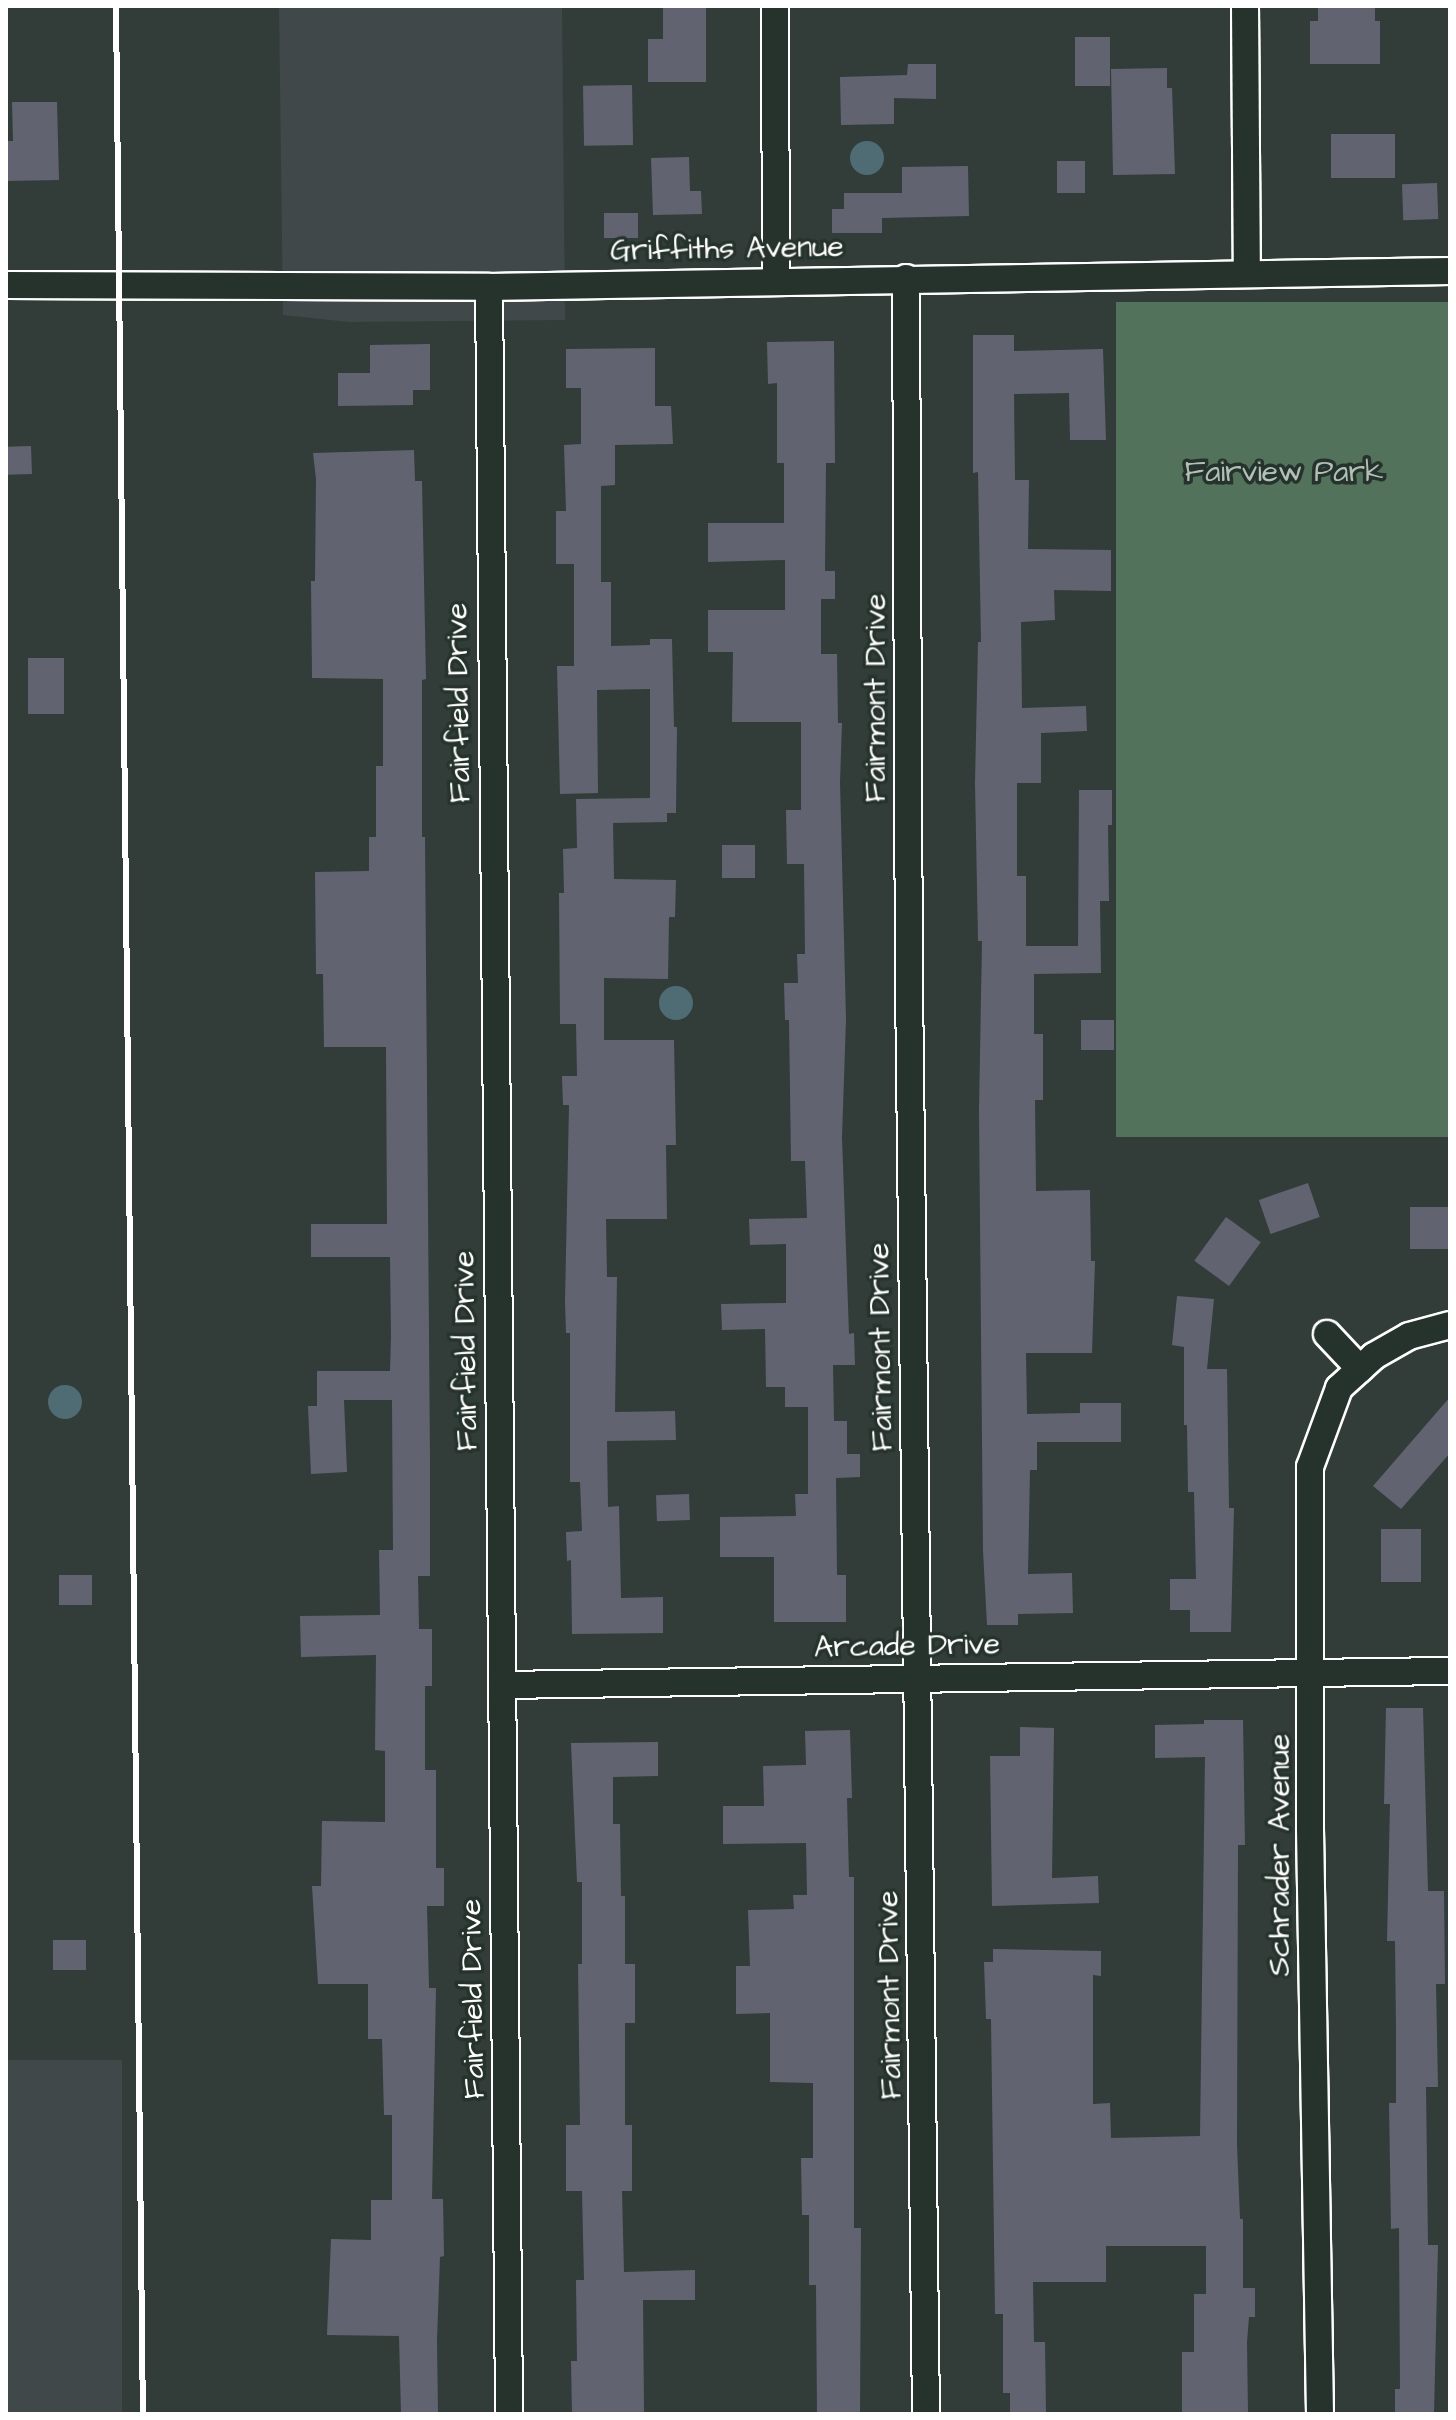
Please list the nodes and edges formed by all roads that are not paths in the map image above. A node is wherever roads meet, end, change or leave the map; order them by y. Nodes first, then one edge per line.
1 (775, 6) edge
2 (1245, 6) edge
3 (1450, 271) edge
4 (1247, 274) junction
5 (906, 278) junction
6 (776, 280) junction
7 (6, 285) edge
8 (489, 287) junction
9 (1450, 1325) edge
10 (1327, 1334) dead end
11 (1360, 1369) junction
12 (1450, 1671) edge
13 (1312, 1673) junction
14 (918, 1678) junction
15 (502, 1685) junction
16 (509, 2414) edge
17 (926, 2414) edge
18 (1320, 2414) edge

1 - 6 street
2 - 4 street
3 - 4 street, Griffiths Avenue
4 - 5 street, Griffiths Avenue
5 - 6 street, Griffiths Avenue
5 - 14 street, Fairmont Drive
6 - 8 street, Griffiths Avenue
7 - 8 street, Griffiths Avenue
8 - 15 street, Fairfield Drive
9 - 11 street, Schrader Avenue
10 - 11 street
11 - 13 street, Schrader Avenue
12 - 13 street, Arcade Drive
13 - 14 street, Arcade Drive
13 - 18 street, Schrader Avenue
14 - 15 street, Arcade Drive
14 - 17 street, Fairmont Drive
15 - 16 street, Fairfield Drive

